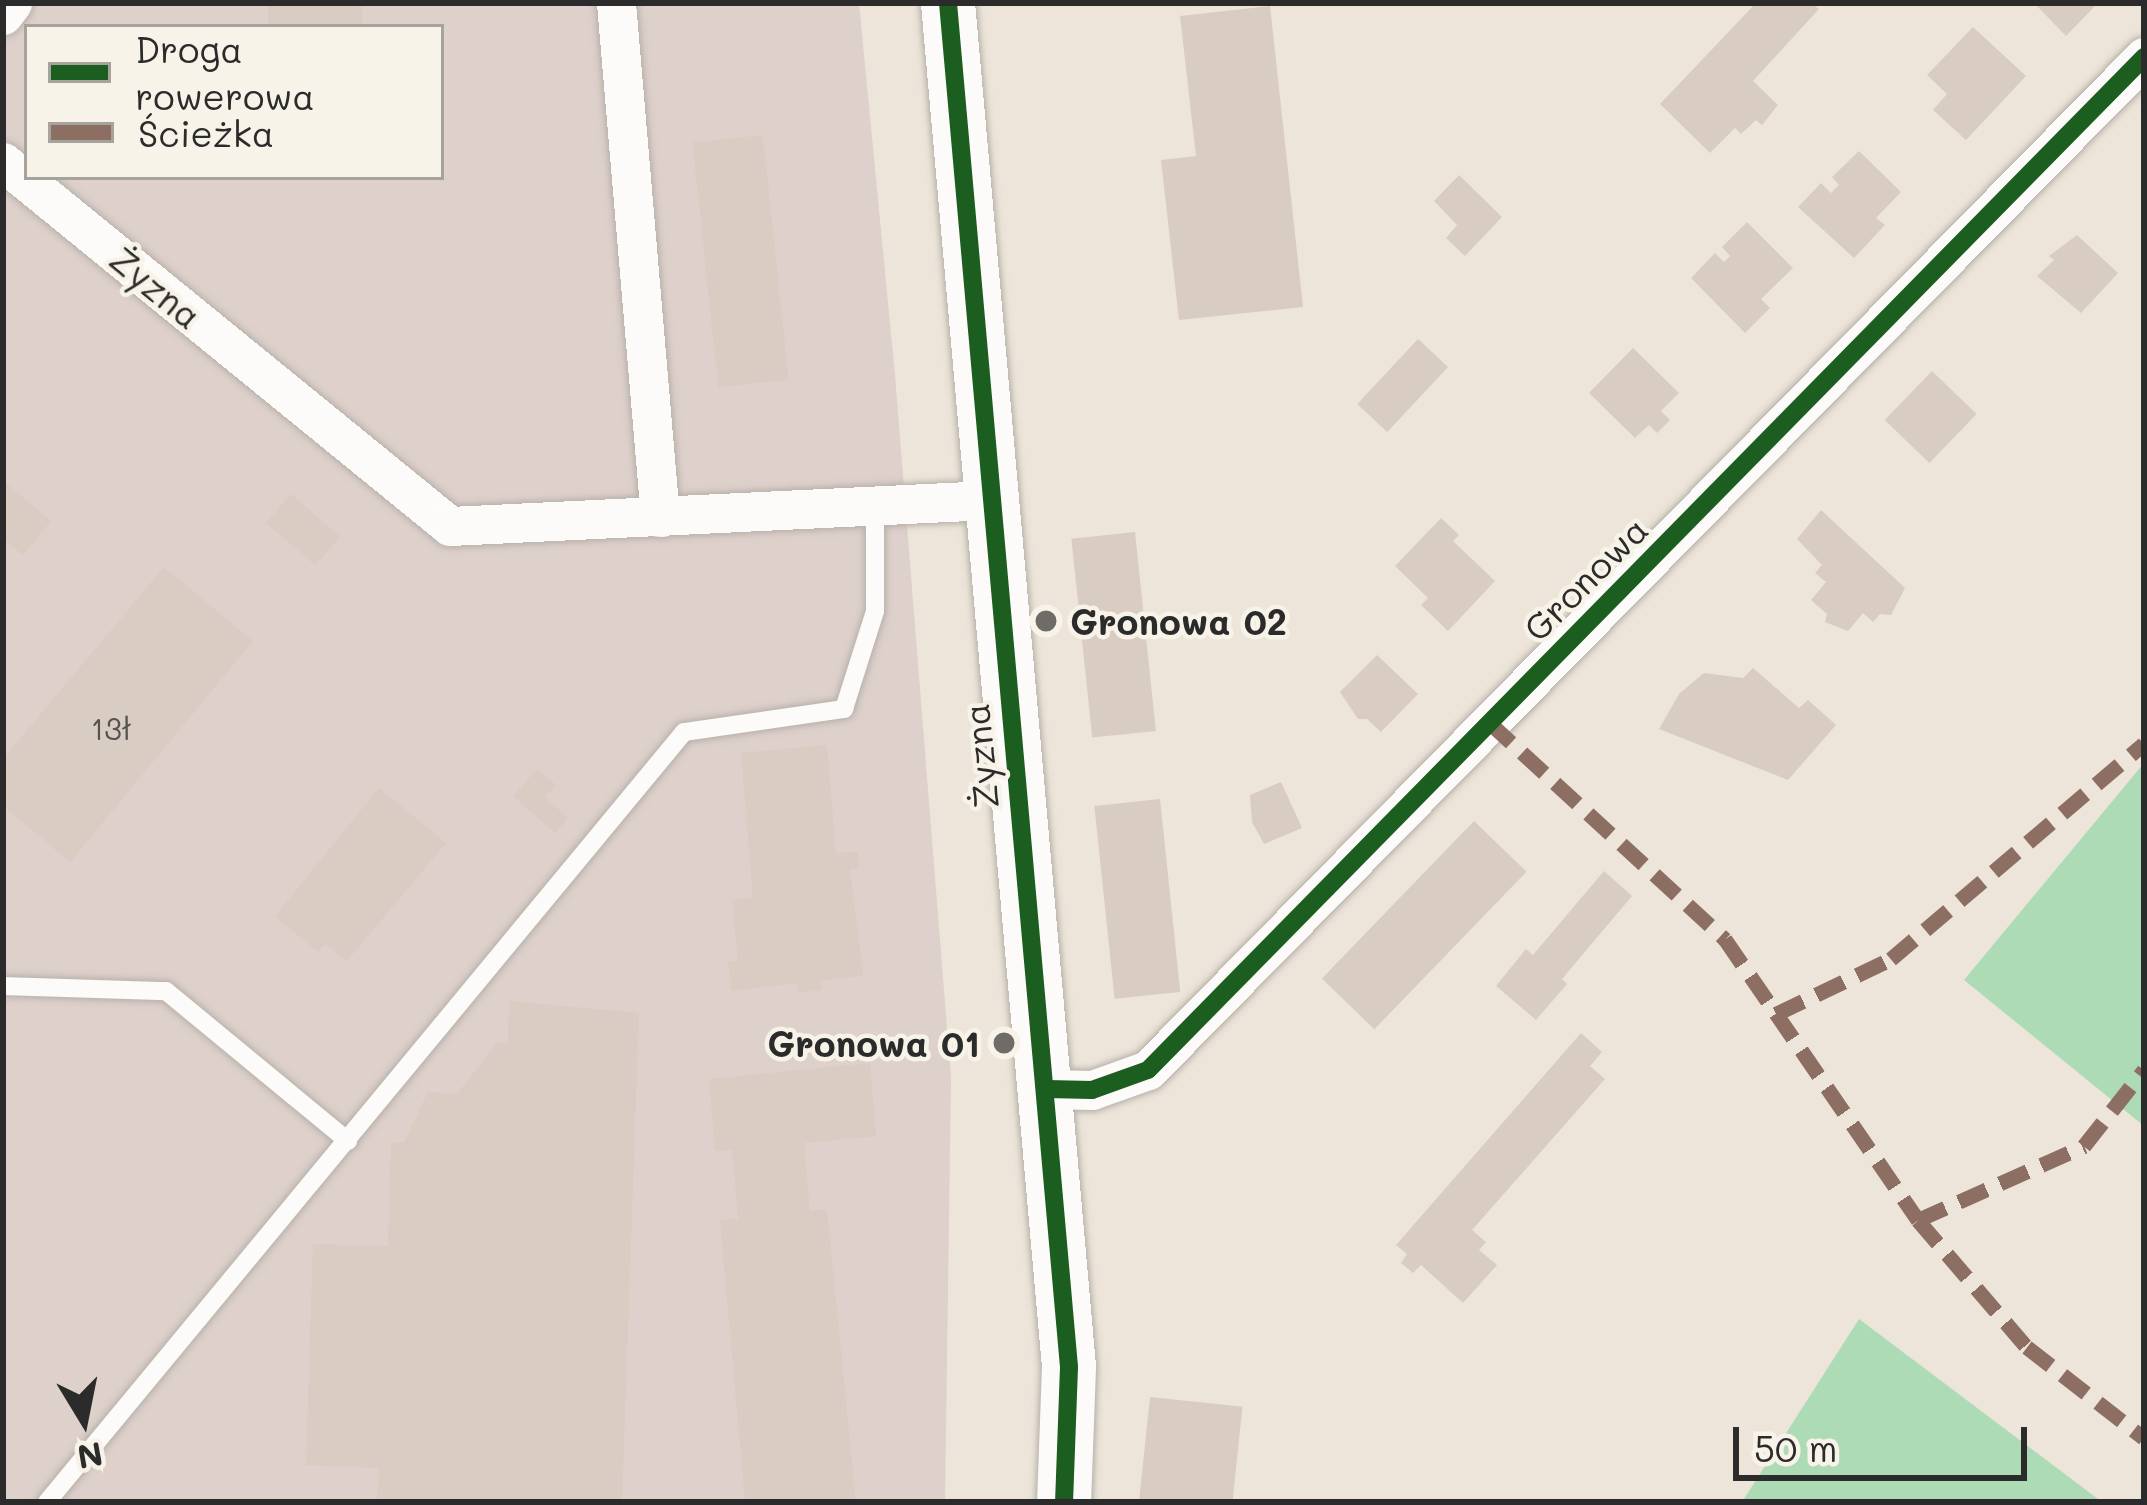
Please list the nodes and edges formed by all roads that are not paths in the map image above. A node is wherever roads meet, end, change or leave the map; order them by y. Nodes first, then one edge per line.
1 (13, 3) edge
2 (616, 3) edge
3 (948, 3) edge
4 (3, 14) edge
5 (2144, 58) edge
6 (25, 180) edge
7 (989, 500) junction
8 (874, 509) junction
9 (660, 517) junction
10 (3, 986) edge
11 (1046, 1089) junction
12 (347, 1141) junction
13 (47, 1502) edge
14 (1064, 1502) edge

1 - 4 street
2 - 9 street
3 - 7 street, Żyzna
5 - 11 street, Gronowa
6 - 9 street, Żyzna
7 - 8 street, Żyzna
7 - 11 street, Żyzna
8 - 9 street, Żyzna
8 - 12 lane
10 - 12 lane
11 - 14 street, Żyzna
12 - 13 lane

